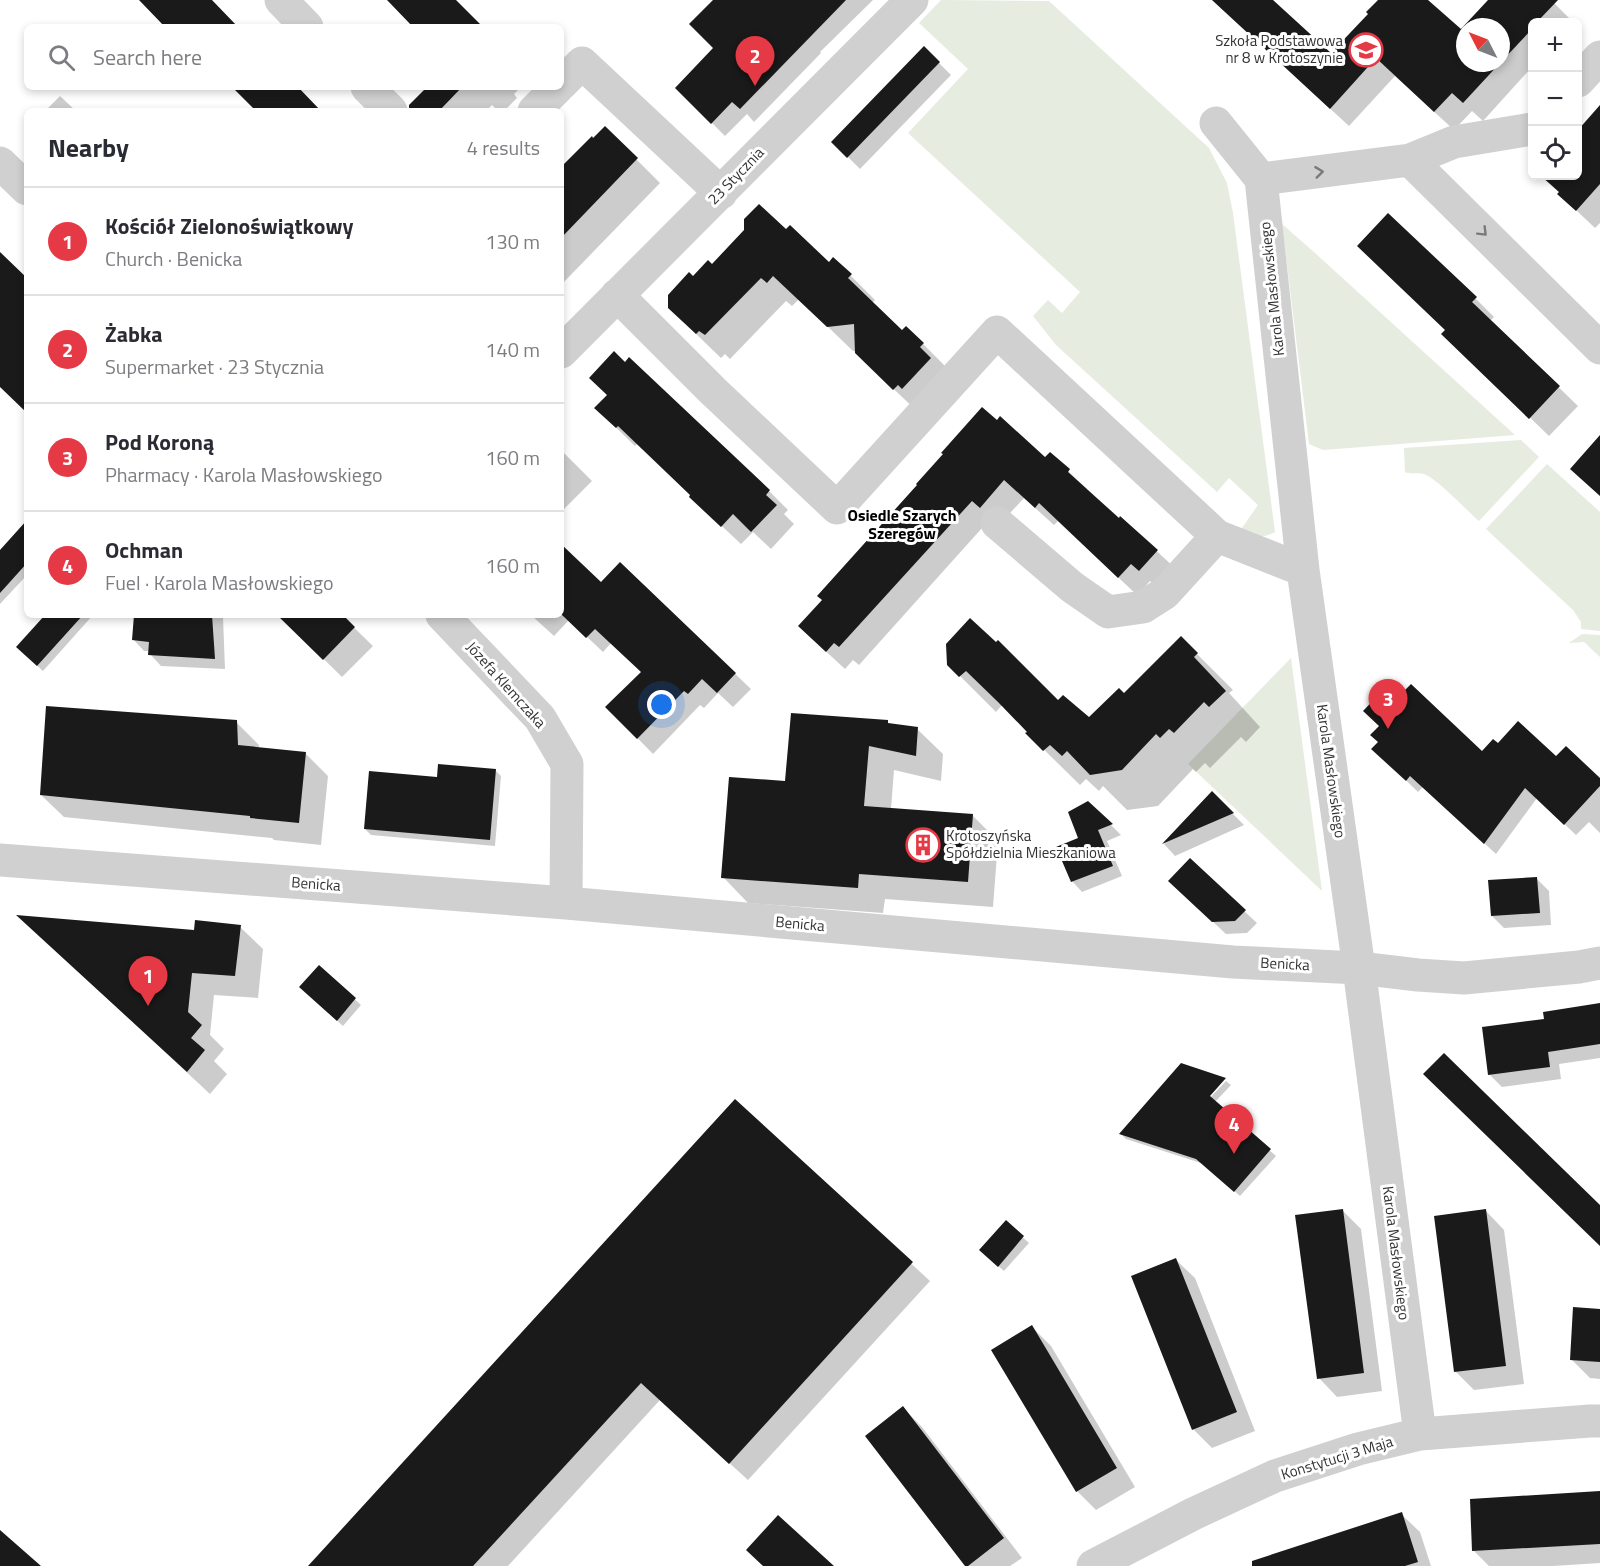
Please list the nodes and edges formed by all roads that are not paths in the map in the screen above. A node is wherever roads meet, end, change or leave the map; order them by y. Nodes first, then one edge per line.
1 (281, 0) edge
2 (912, 0) edge
3 (304, 24) edge
4 (1600, 57) edge
5 (1582, 77) edge
6 (564, 80) edge
7 (370, 90) edge
8 (554, 90) edge
9 (388, 108) edge
10 (537, 108) edge
11 (1216, 123) dead end
12 (1528, 130) edge
13 (1410, 160) junction
14 (0, 163) edge
15 (1261, 179) junction
16 (24, 186) edge
17 (721, 192) junction
18 (617, 296) junction
19 (1600, 348) edge
20 (564, 349) edge
21 (997, 523) dead end
22 (1217, 536) junction
23 (1303, 570) junction
24 (445, 618) edge
25 (0, 860) edge
26 (566, 903) junction
27 (1600, 963) edge
28 (1359, 968) junction
29 (1600, 1421) edge
30 (1420, 1434) junction
31 (1093, 1566) edge

1 - 3 street
2 - 17 street, 23 Stycznia
4 - 5 street
6 - 17 street
7 - 9 street
8 - 10 street
11 - 15 street
12 - 13 street
15 -> 13 street
13 -> 19 street
14 - 16 street
15 - 23 street, Karola Masłowskiego
17 - 18 street, 23 Stycznia
18 - 20 street, 23 Stycznia
18 - 22 street
21 - 22 street
22 - 23 street
23 - 28 street, Karola Masłowskiego
24 - 26 street, Józefa Klemczaka
25 - 26 street, Benicka
26 - 28 street, Benicka
27 - 28 street, Benicka
28 - 30 street, Karola Masłowskiego
29 - 30 street, Konstytucji 3 Maja
30 - 31 street, Konstytucji 3 Maja

